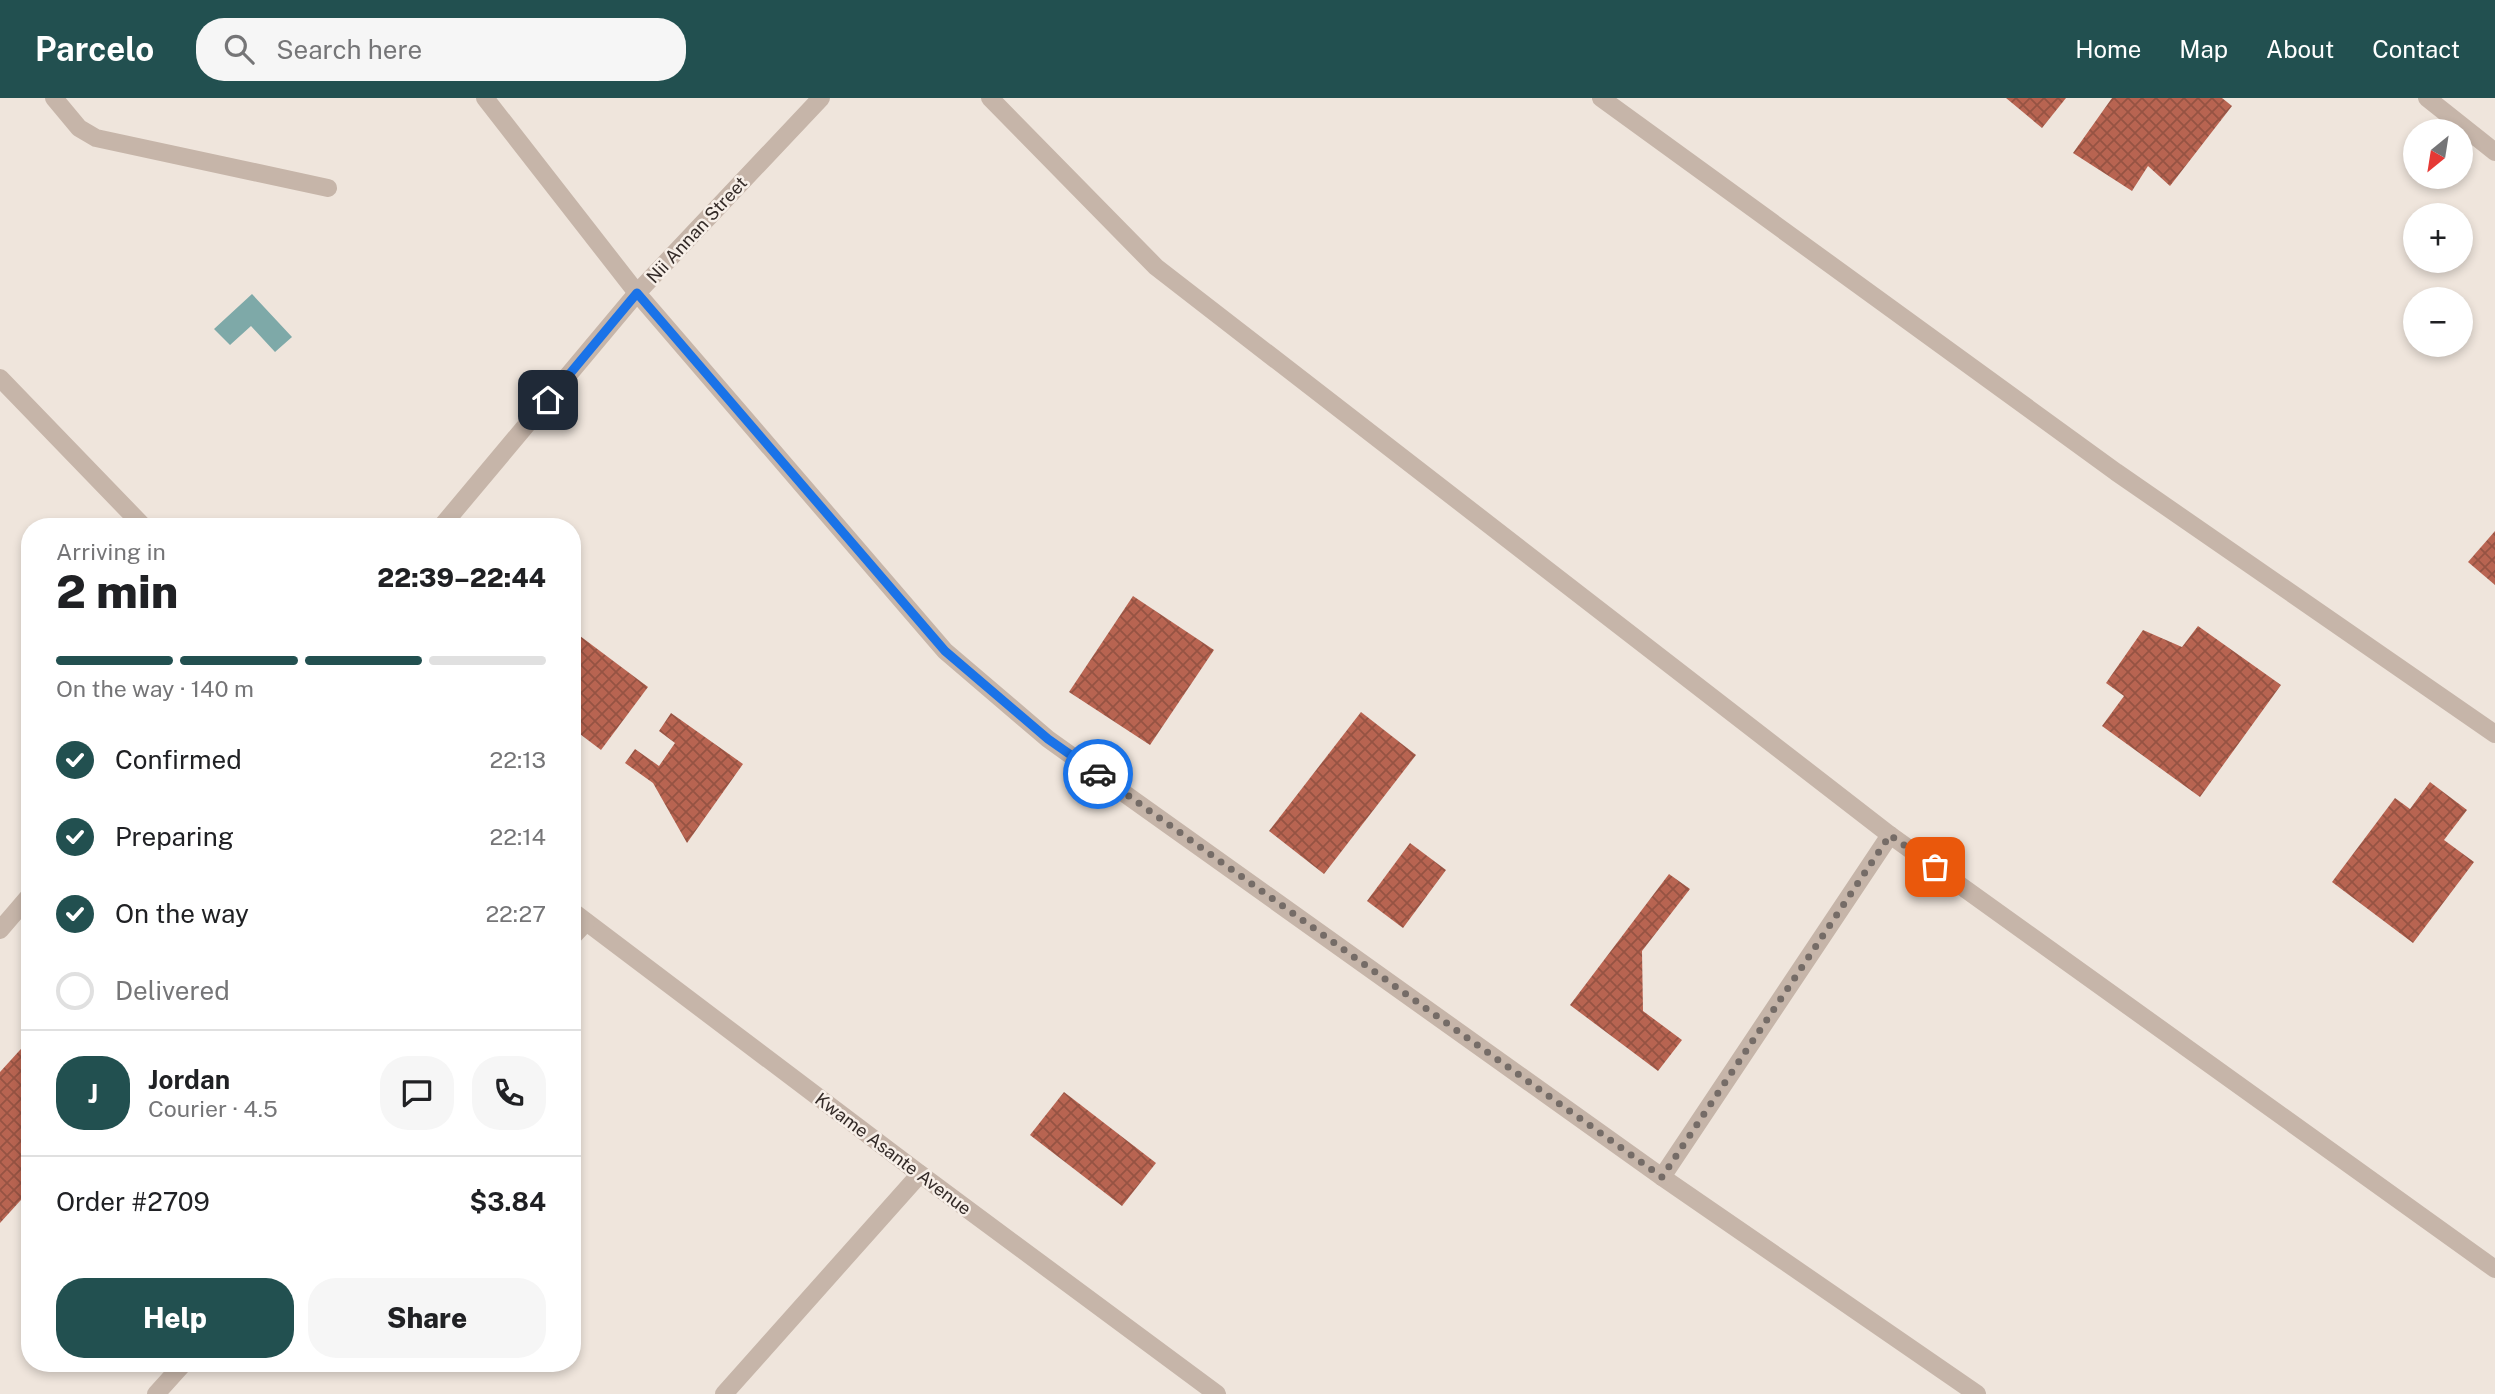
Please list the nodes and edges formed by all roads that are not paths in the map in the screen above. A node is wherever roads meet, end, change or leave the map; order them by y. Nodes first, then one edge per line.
1 (54, 98) edge
2 (485, 98) edge
3 (821, 98) edge
4 (990, 98) edge
5 (1601, 98) edge
6 (2427, 98) edge
7 (2495, 152) edge
8 (328, 188) dead end
9 (637, 293) junction
10 (0, 378) edge
11 (135, 518) edge
12 (449, 518) edge
13 (2495, 734) edge
14 (1890, 835) junction
15 (21, 906) edge
16 (581, 919) edge
17 (0, 930) edge
18 (920, 1174) junction
19 (1662, 1177) junction
20 (2495, 1269) edge
21 (176, 1372) edge
22 (1214, 1393) edge
23 (156, 1394) edge
24 (724, 1394) edge
25 (1978, 1394) edge

1 - 8 street
2 - 9 street
3 - 9 street, Nii Annan Street
4 - 14 street
5 - 13 street
6 - 7 street
9 - 12 street, Nii Annan Street
9 - 19 street
10 - 11 street
14 - 19 street
14 - 20 street
15 - 17 street
16 - 18 street, Kwame Asante Avenue
18 - 22 street, Kwame Asante Avenue
18 - 24 street
19 - 25 street
21 - 23 street

